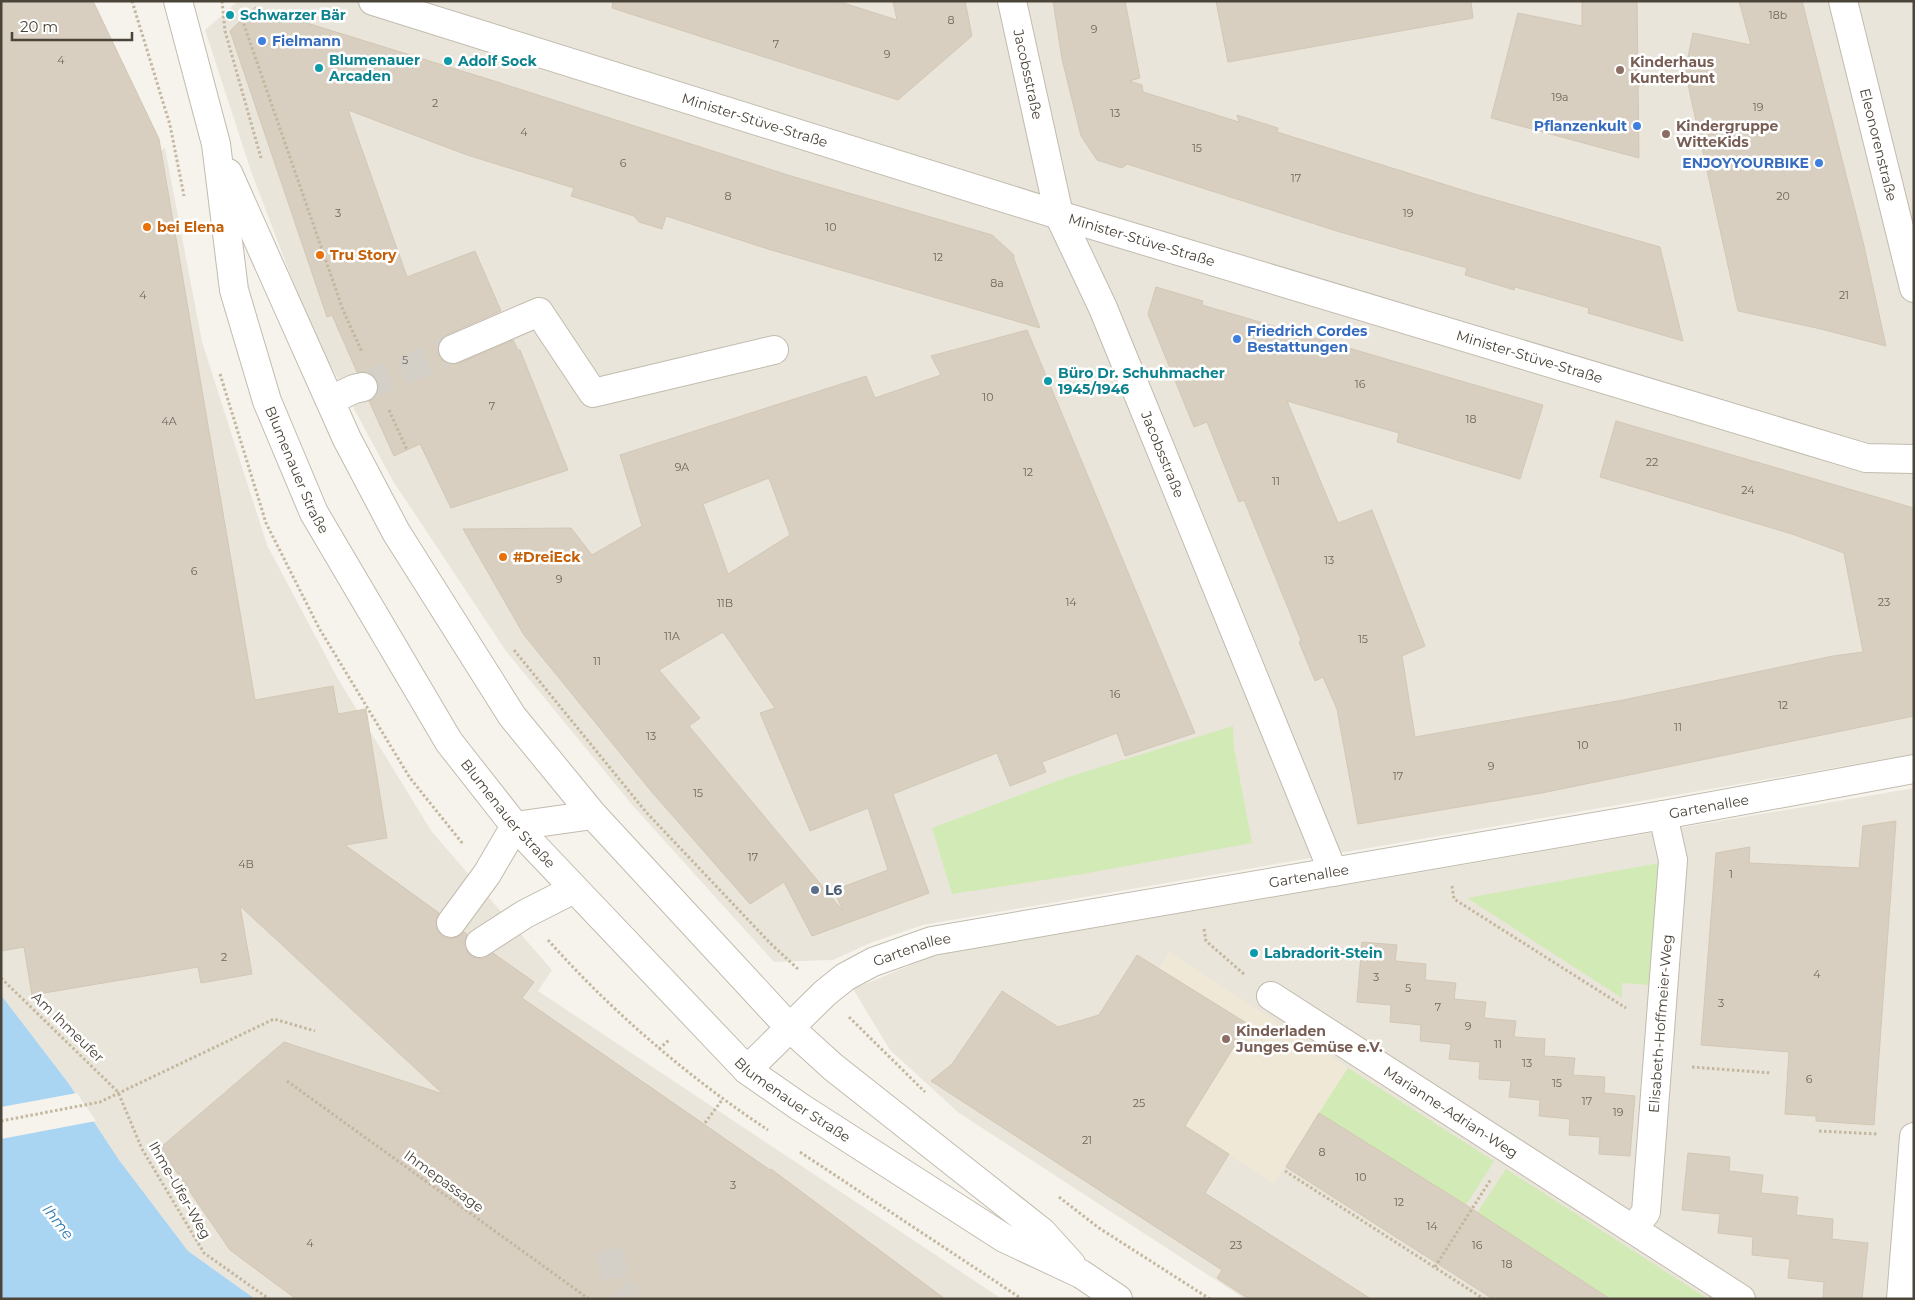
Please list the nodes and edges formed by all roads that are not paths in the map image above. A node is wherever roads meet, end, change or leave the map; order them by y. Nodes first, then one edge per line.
1 (178, 1) edge
2 (373, 1) edge
3 (1012, 1) edge
4 (1843, 1) edge
5 (216, 144) junction
6 (1059, 216) junction
7 (1914, 288) edge
8 (453, 349) tunnel mouth
9 (774, 350) dead end
10 (363, 387) tunnel mouth
11 (331, 400) junction
12 (1914, 459) edge
13 (1914, 769) edge
14 (593, 815) junction
15 (1663, 815) junction
16 (515, 826) junction
17 (1333, 872) junction
18 (574, 889) junction
19 (451, 923) dead end
20 (480, 943) dead end
21 (1271, 996) road end
22 (790, 1028) junction
23 (746, 1070) junction
24 (1914, 1137) edge
25 (1634, 1228) junction
26 (1081, 1274) junction
27 (1118, 1299) edge
28 (1741, 1299) edge
29 (1901, 1299) edge

1 - 5 street, Blumenauer Straße
2 - 6 street, Minister-Stüve-Straße
3 - 6 street, Jacobsstraße
4 - 7 street, Eleonorenstraße
5 - 11 street, Blumenauer Straße
5 - 16 street, Blumenauer Straße
6 - 12 street, Minister-Stüve-Straße
6 - 17 street, Jacobsstraße
8 - 9 street
10 - 11 street
11 - 14 street, Blumenauer Straße
13 - 15 street, Gartenallee
14 - 16 street
14 - 22 street, Blumenauer Straße
15 - 17 street, Gartenallee
15 - 25 street, Elisabeth-Hoffmeier-Weg
16 - 18 street, Blumenauer Straße
16 - 19 street
17 - 22 street, Gartenallee
18 - 20 street
18 - 23 street, Blumenauer Straße
21 - 25 street, Marianne-Adrian-Weg
22 - 23 street, Gartenallee
22 - 26 street, Blumenauer Straße
23 - 26 street, Blumenauer Straße
24 - 29 street
25 - 28 street, Marianne-Adrian-Weg
26 - 27 street, Blumenauer Straße

